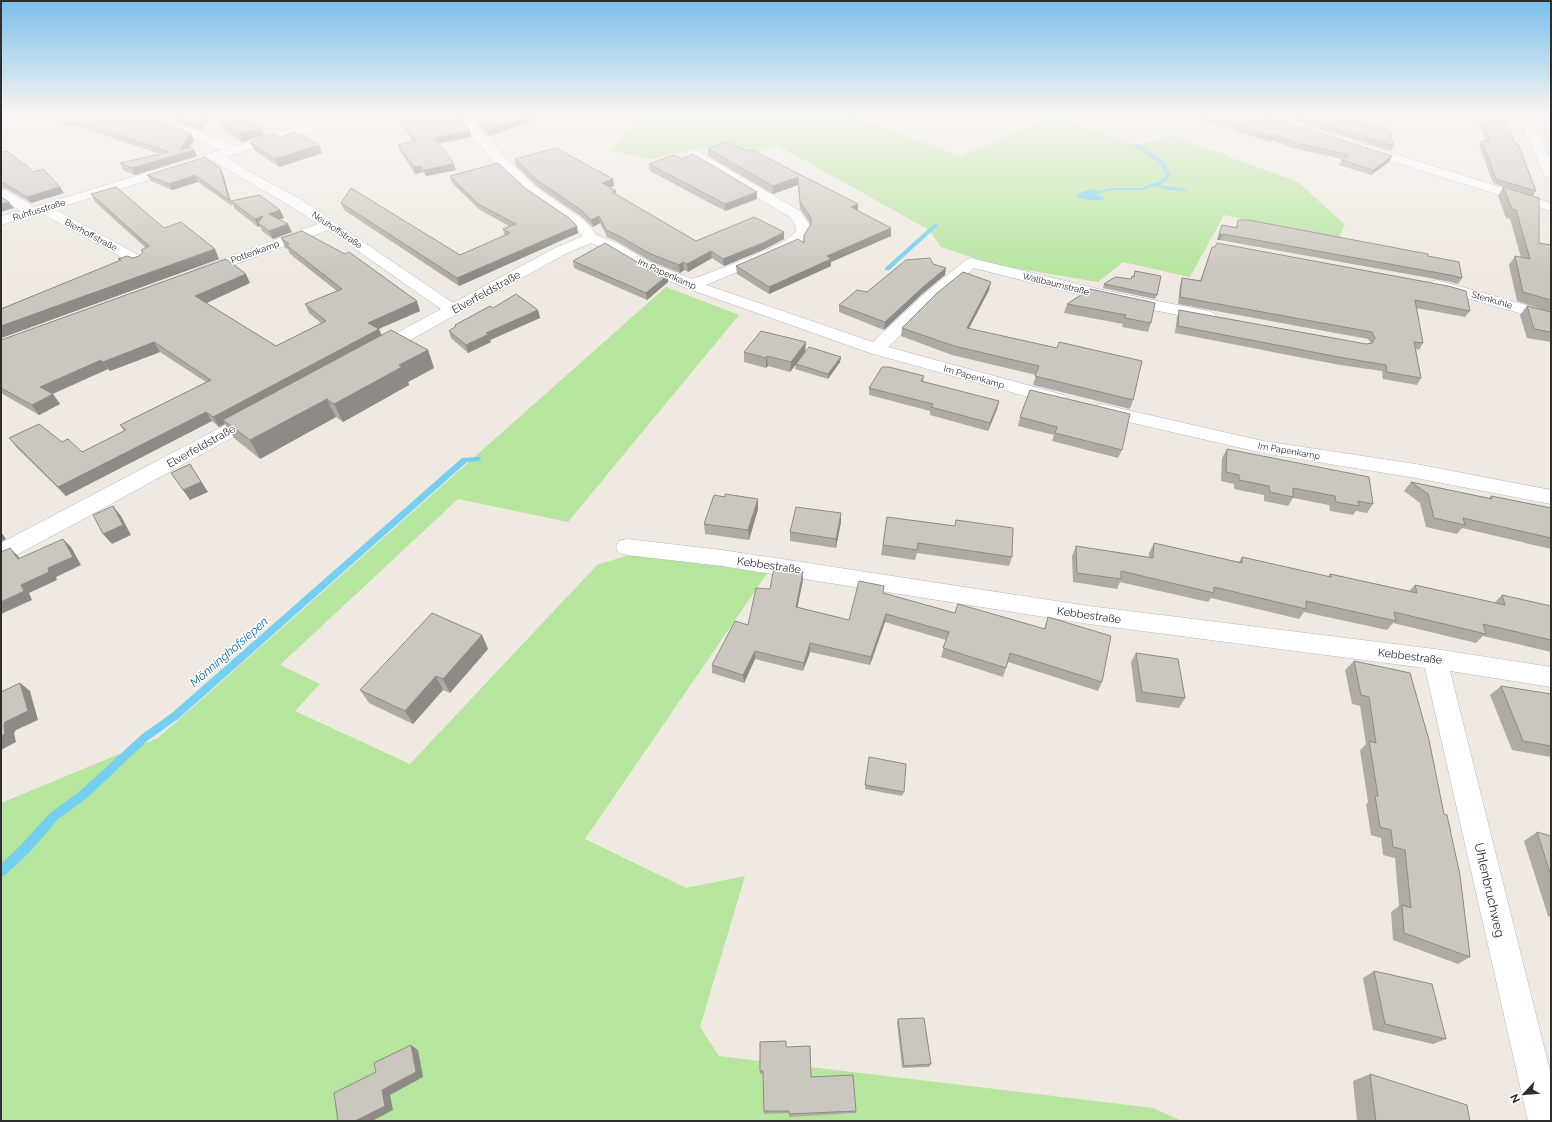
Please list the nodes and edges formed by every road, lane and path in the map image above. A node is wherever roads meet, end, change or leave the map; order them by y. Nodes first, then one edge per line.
1 (182, 166) edge
2 (232, 166) edge
3 (507, 166) edge
4 (715, 166) edge
5 (1422, 166) edge
6 (1, 193) edge
7 (1551, 207) edge
8 (38, 210) junction
9 (1, 222) edge
10 (330, 225) junction
11 (591, 238) junction
12 (139, 261) edge
13 (188, 277) edge
14 (1423, 283) edge
15 (692, 285) junction
16 (453, 310) junction
17 (1551, 318) edge
18 (1222, 319) edge
19 (876, 349) junction
20 (365, 357) edge
21 (272, 408) edge
22 (1551, 497) edge
23 (628, 547) dead end
24 (1, 553) edge
25 (1435, 659) junction
26 (1551, 677) edge
27 (1545, 1121) edge

1 - 8 street, Ruhfusstraße
2 - 10 street, Neuhoffstraße
3 - 11 street, Im Papenkamp
4 - 15 street
5 - 7 street
6 - 8 street, Bierhoffstraße
8 - 9 street, Ruhfusstraße
8 - 12 street, Bierhoffstraße
10 - 13 street, Pottenkamp
10 - 16 street, Neuhoffstraße
11 - 15 street, Im Papenkamp
11 - 16 street, Elverfeldstraße
14 - 17 street, Stenkuhle
15 - 19 street, Im Papenkamp
16 - 20 street, Elverfeldstraße
18 - 19 street, Wallbaumstraße
19 - 22 street, Im Papenkamp
21 - 24 street, Elverfeldstraße
23 - 25 street, Kebbestraße
25 - 26 street, Kebbestraße
25 - 27 street, Uhlenbruchweg

